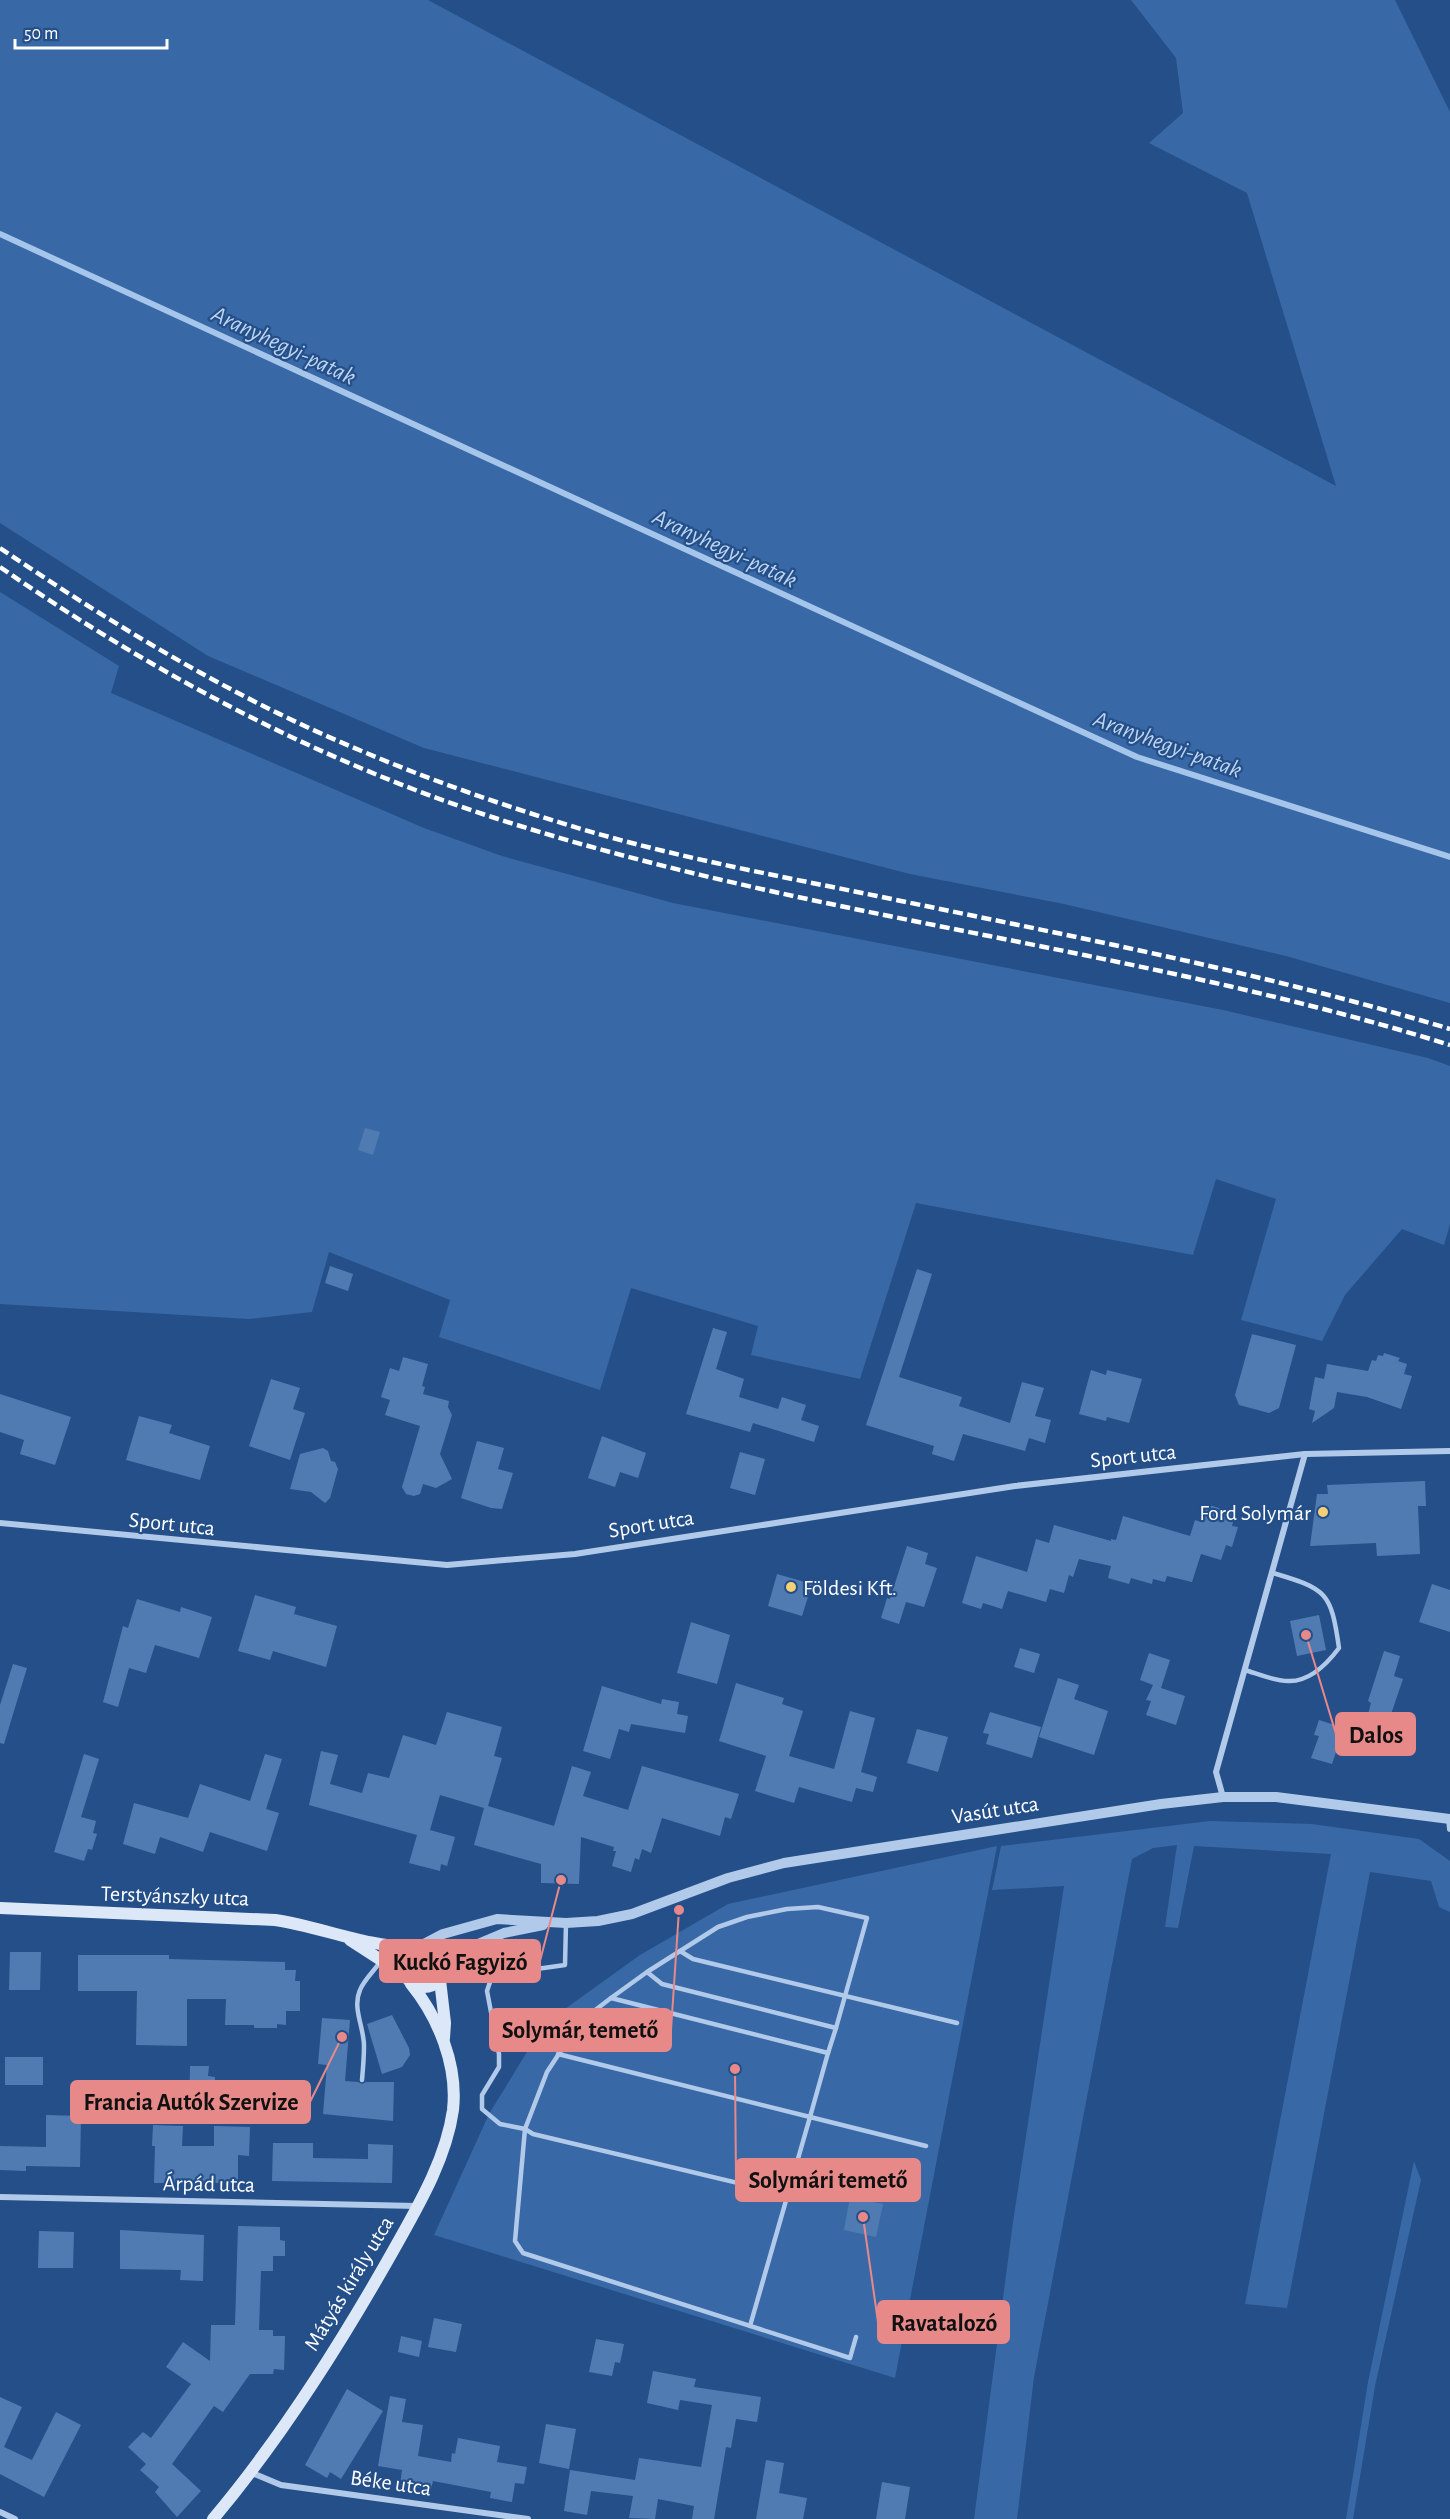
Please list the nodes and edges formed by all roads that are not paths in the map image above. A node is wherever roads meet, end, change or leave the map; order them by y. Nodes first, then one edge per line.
1 (1450, 1451) edge
2 (1305, 1454) junction
3 (0, 1523) edge
4 (1273, 1573) junction
5 (1245, 1670) junction
6 (1223, 1797) junction
7 (1450, 1822) edge
8 (0, 1908) edge
9 (561, 1923) junction
10 (347, 1938) junction
11 (419, 1946) junction
12 (680, 1951) junction
13 (381, 1960) junction
14 (647, 1972) junction
15 (442, 1976) junction
16 (407, 1979) junction
17 (845, 1995) junction
18 (611, 1998) junction
19 (957, 2023) dead end
20 (836, 2028) junction
21 (444, 2043) junction
22 (828, 2053) junction
23 (558, 2054) junction
24 (362, 2080) dead end
25 (810, 2117) junction
26 (525, 2129) junction
27 (926, 2146) dead end
28 (788, 2195) junction
29 (0, 2197) edge
30 (418, 2206) junction
31 (750, 2326) junction
32 (856, 2337) dead end
33 (252, 2473) junction
34 (0, 2512) edge
35 (15, 2519) edge
36 (213, 2519) edge
37 (528, 2519) edge

1 - 2 street, Sport utca
2 - 3 street, Sport utca
2 - 4 street
4 - 5 street
4 - 5 lane
5 - 6 street
6 - 7 street, Vasút utca
6 - 9 street, Vasút utca
8 - 10 main road, Terstyánszky utca
9 - 11 street, Vasút utca
9 - 15 street, Vasút utca
9 - 26 lane
10 - 11 main road, Terstyánszky utca
10 - 13 main road, Terstyánszky utca
11 - 15 main road
11 - 16 main road
12 - 14 lane
12 - 17 lane
12 - 17 lane
13 - 16 main road, Terstyánszky utca
13 - 24 lane
14 - 18 lane
14 - 20 lane
15 - 16 main road
15 - 21 main road, Mátyás király utca
16 - 21 main road, Mátyás király utca
17 - 19 lane
17 - 20 lane
18 - 22 lane
18 - 23 lane
20 - 22 lane
21 - 30 main road, Mátyás király utca
22 - 25 lane
23 - 25 lane
23 - 26 lane
25 - 27 lane
25 - 28 lane
26 - 28 lane
26 - 31 lane
28 - 31 lane
29 - 30 street, Árpád utca
30 - 33 main road, Mátyás király utca
31 - 32 lane
33 - 36 main road, Mátyás király utca
33 - 37 street, Béke utca
34 - 35 street

